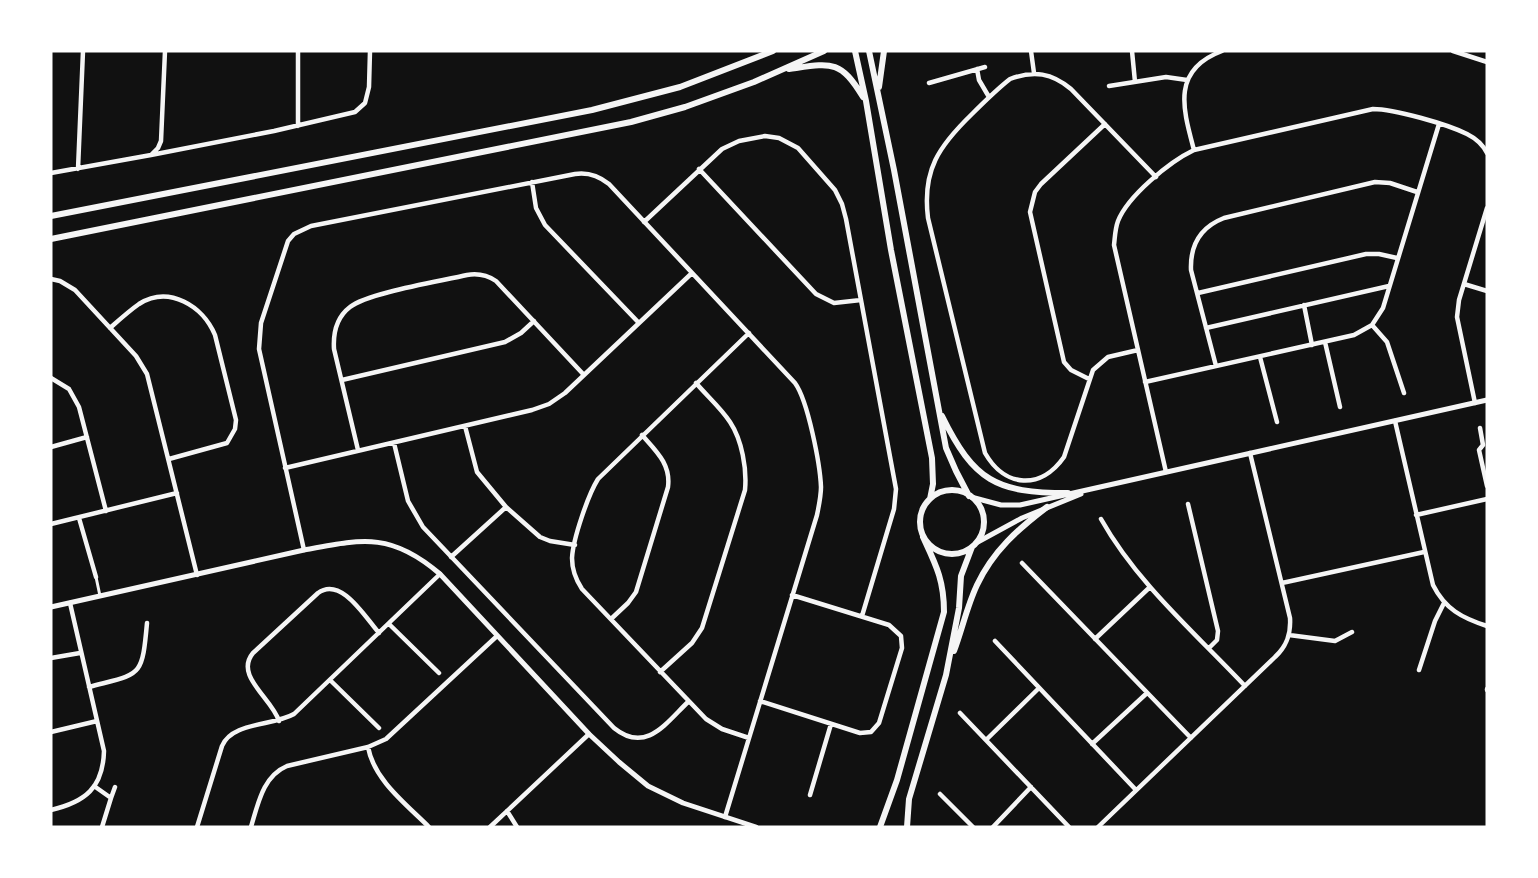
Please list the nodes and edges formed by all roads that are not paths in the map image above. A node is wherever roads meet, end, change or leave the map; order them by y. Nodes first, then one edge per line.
1 (83, 51) edge
2 (165, 51) edge
3 (297, 51) edge
4 (370, 51) edge
5 (774, 51) edge
6 (824, 51) edge
7 (855, 51) edge
8 (869, 51) edge
9 (884, 51) edge
10 (1031, 51) edge
11 (1132, 51) edge
12 (1222, 51) edge
13 (1453, 51) edge
14 (1460, 52) edge
15 (1208, 54) edge
16 (1487, 62) edge
17 (985, 67) dead end
18 (977, 69) junction
19 (780, 71) junction
20 (1034, 73) junction
21 (1187, 80) junction
22 (1135, 82) junction
23 (929, 83) dead end
24 (1109, 86) dead end
25 (878, 93) junction
26 (989, 98) junction
27 (866, 101) junction
28 (1105, 124) junction
29 (1439, 124) junction
30 (298, 126) junction
31 (1194, 150) junction
32 (1487, 153) edge
33 (151, 155) junction
34 (78, 169) junction
35 (699, 169) junction
36 (51, 173) edge
37 (1155, 177) junction
38 (532, 182) junction
39 (1417, 192) junction
40 (1487, 208) edge
41 (51, 216) edge
42 (644, 222) junction
43 (51, 239) edge
44 (1397, 258) junction
45 (692, 273) junction
46 (51, 279) edge
47 (1464, 284) junction
48 (1389, 286) junction
49 (1487, 291) edge
50 (1198, 293) junction
51 (861, 300) junction
52 (1304, 305) junction
53 (534, 321) junction
54 (639, 324) junction
55 (1372, 325) junction
56 (110, 327) junction
57 (1206, 328) junction
58 (749, 333) junction
59 (1325, 342) junction
60 (1312, 345) junction
61 (1138, 350) junction
62 (1260, 357) junction
63 (1216, 366) junction
64 (584, 375) junction
65 (51, 378) edge
66 (1089, 379) junction
67 (342, 380) junction
68 (1145, 382) junction
69 (696, 383) junction
70 (1404, 393) dead end
71 (1487, 400) edge
72 (1475, 403) junction
73 (938, 407) junction
74 (1340, 407) dead end
75 (1395, 421) junction
76 (1277, 422) dead end
77 (465, 426) junction
78 (1480, 428) dead end
79 (642, 435) junction
80 (87, 437) junction
81 (394, 443) junction
82 (51, 447) edge
83 (358, 450) junction
84 (1250, 453) junction
85 (1487, 456) edge
86 (1480, 458) junction
87 (169, 459) junction
88 (285, 468) junction
89 (1166, 472) junction
90 (1487, 486) edge
91 (1088, 491) junction
92 (177, 493) junction
93 (1068, 493) junction
94 (970, 496) junction
95 (930, 499) junction
96 (1487, 499) edge
97 (1188, 504) dead end
98 (506, 507) junction
99 (1047, 507) junction
100 (106, 511) junction
101 (1416, 515) junction
102 (79, 518) junction
103 (1101, 519) dead end
104 (51, 524) edge
105 (923, 537) junction
106 (574, 545) junction
107 (974, 545) junction
108 (304, 549) junction
109 (1424, 552) junction
110 (451, 557) junction
111 (1022, 563) dead end
112 (197, 574) junction
113 (440, 574) junction
114 (96, 577) joint
115 (1282, 583) junction
116 (1150, 587) junction
117 (100, 596) junction
118 (792, 596) junction
119 (70, 603) junction
120 (1444, 603) junction
121 (51, 607) edge
122 (862, 616) junction
123 (611, 620) junction
124 (147, 623) dead end
125 (389, 624) junction
126 (1487, 626) edge
127 (1352, 632) dead end
128 (380, 633) junction
129 (1289, 635) junction
130 (497, 636) junction
131 (1095, 639) junction
132 (995, 641) dead end
133 (1209, 648) junction
134 (80, 652) junction
135 (51, 658) edge
136 (1419, 670) dead end
137 (660, 672) junction
138 (438, 673) dead end
139 (946, 675) junction
140 (330, 680) junction
141 (1245, 686) junction
142 (88, 687) junction
143 (1039, 687) junction
144 (1147, 693) junction
145 (760, 701) junction
146 (688, 702) junction
147 (960, 712) dead end
148 (97, 721) junction
149 (279, 721) junction
150 (831, 724) junction
151 (379, 728) dead end
152 (51, 732) edge
153 (589, 734) junction
154 (749, 738) junction
155 (1191, 738) junction
156 (986, 740) junction
157 (1092, 744) junction
158 (368, 747) junction
159 (94, 786) junction
160 (115, 787) dead end
161 (1031, 788) junction
162 (1136, 790) junction
163 (940, 794) dead end
164 (810, 795) dead end
165 (111, 798) junction
166 (51, 810) edge
167 (507, 811) junction
168 (725, 817) junction
169 (102, 827) edge
170 (197, 827) edge
171 (251, 827) edge
172 (429, 827) edge
173 (490, 827) edge
174 (517, 827) edge
175 (756, 827) edge
176 (880, 827) edge
177 (907, 827) edge
178 (973, 827) edge
179 (993, 827) edge
180 (1069, 827) edge
181 (1098, 827) edge

1 - 34 street
2 - 33 street
3 - 30 street
4 - 30 street
5 - 41 main road
6 - 19 main road
7 - 27 main road
8 - 25 main road
9 - 25 main road
10 - 20 street
11 - 22 street
12 - 15 street
13 - 14 street
14 - 16 street
15 - 21 street
17 - 18 street
18 - 23 street
18 - 26 street
19 - 27 main road
19 - 43 main road
20 - 26 street
20 - 28 street
21 - 22 street
21 - 31 street
22 - 24 street
25 - 73 main road
26 - 66 street
27 - 95 main road
28 - 37 street
28 - 66 street
29 - 31 street
29 - 32 street
29 - 39 street
30 - 33 street
31 - 37 street
33 - 34 street
34 - 36 street
35 - 42 street
35 - 51 street
35 - 51 street
37 - 61 street
38 - 42 street
38 - 54 street
38 - 88 street
39 - 44 street
39 - 50 street
40 - 47 street
42 - 45 street
44 - 48 street
44 - 50 street
45 - 54 street
45 - 58 street
46 - 56 street
47 - 49 street
47 - 72 street
48 - 52 street
48 - 55 street
50 - 57 street
51 - 122 street
52 - 57 street
52 - 60 street
53 - 64 street
53 - 67 street
53 - 67 street
54 - 64 street
55 - 59 street
55 - 70 street
56 - 87 street
56 - 87 street
57 - 63 street
58 - 69 street
58 - 118 street
59 - 60 street
59 - 74 street
60 - 62 street
61 - 66 street
61 - 68 street
62 - 63 street
62 - 76 street
63 - 68 street
64 - 77 street
65 - 80 street
67 - 83 street
68 - 89 street
69 - 79 street
69 - 137 street
71 - 72 street
72 - 75 street
73 - 93 main road
73 - 94 main road
75 - 84 street
75 - 101 street
77 - 81 street
77 - 98 street
78 - 86 street
79 - 106 street
79 - 123 street
80 - 82 street
80 - 100 street
81 - 83 street
81 - 110 street
83 - 88 street
84 - 89 street
84 - 115 street
85 - 86 street
86 - 90 street
87 - 92 street
88 - 108 street
89 - 91 street
91 - 93 street
91 - 99 street
92 - 100 street
92 - 112 street
93 - 94 street
94 - 95 main road
94 - 107 main road
95 - 105 main road
96 - 101 street
97 - 133 street
98 - 106 street
98 - 110 street
99 - 107 street
99 - 139 main road
100 - 102 street
101 - 109 street
102 - 104 street
102 - 114 street
103 - 116 street
105 - 107 main road
105 - 176 main road
106 - 123 street
107 - 139 main road
108 - 112 street
108 - 113 street
109 - 115 street
109 - 120 street
110 - 146 street
111 - 131 street
112 - 117 street
113 - 125 street
113 - 130 street
114 - 117 street
115 - 129 street
116 - 131 street
116 - 133 street
117 - 119 street
118 - 122 street
118 - 145 street
119 - 121 street
119 - 134 street
120 - 126 street
120 - 136 street
122 - 150 street
123 - 137 street
124 - 142 street
125 - 128 street
125 - 138 street
127 - 129 street
128 - 140 street
128 - 149 street
129 - 141 street
130 - 153 street
130 - 158 street
131 - 144 street
132 - 143 street
133 - 141 street
134 - 135 street
134 - 142 street
137 - 146 street
139 - 177 main road
140 - 149 street
140 - 151 street
141 - 155 street
142 - 148 street
143 - 156 street
143 - 157 street
144 - 155 street
144 - 157 street
145 - 150 street
145 - 154 street
146 - 154 street
147 - 156 street
148 - 152 street
148 - 159 street
149 - 170 street
150 - 164 street
153 - 167 street
153 - 168 street
154 - 168 street
155 - 162 street
156 - 161 street
157 - 162 street
158 - 171 street
158 - 172 street
159 - 165 street
159 - 166 street
160 - 165 street
161 - 179 street
161 - 180 street
162 - 181 street
163 - 178 street
165 - 169 street
167 - 173 street
167 - 174 street
168 - 175 street

